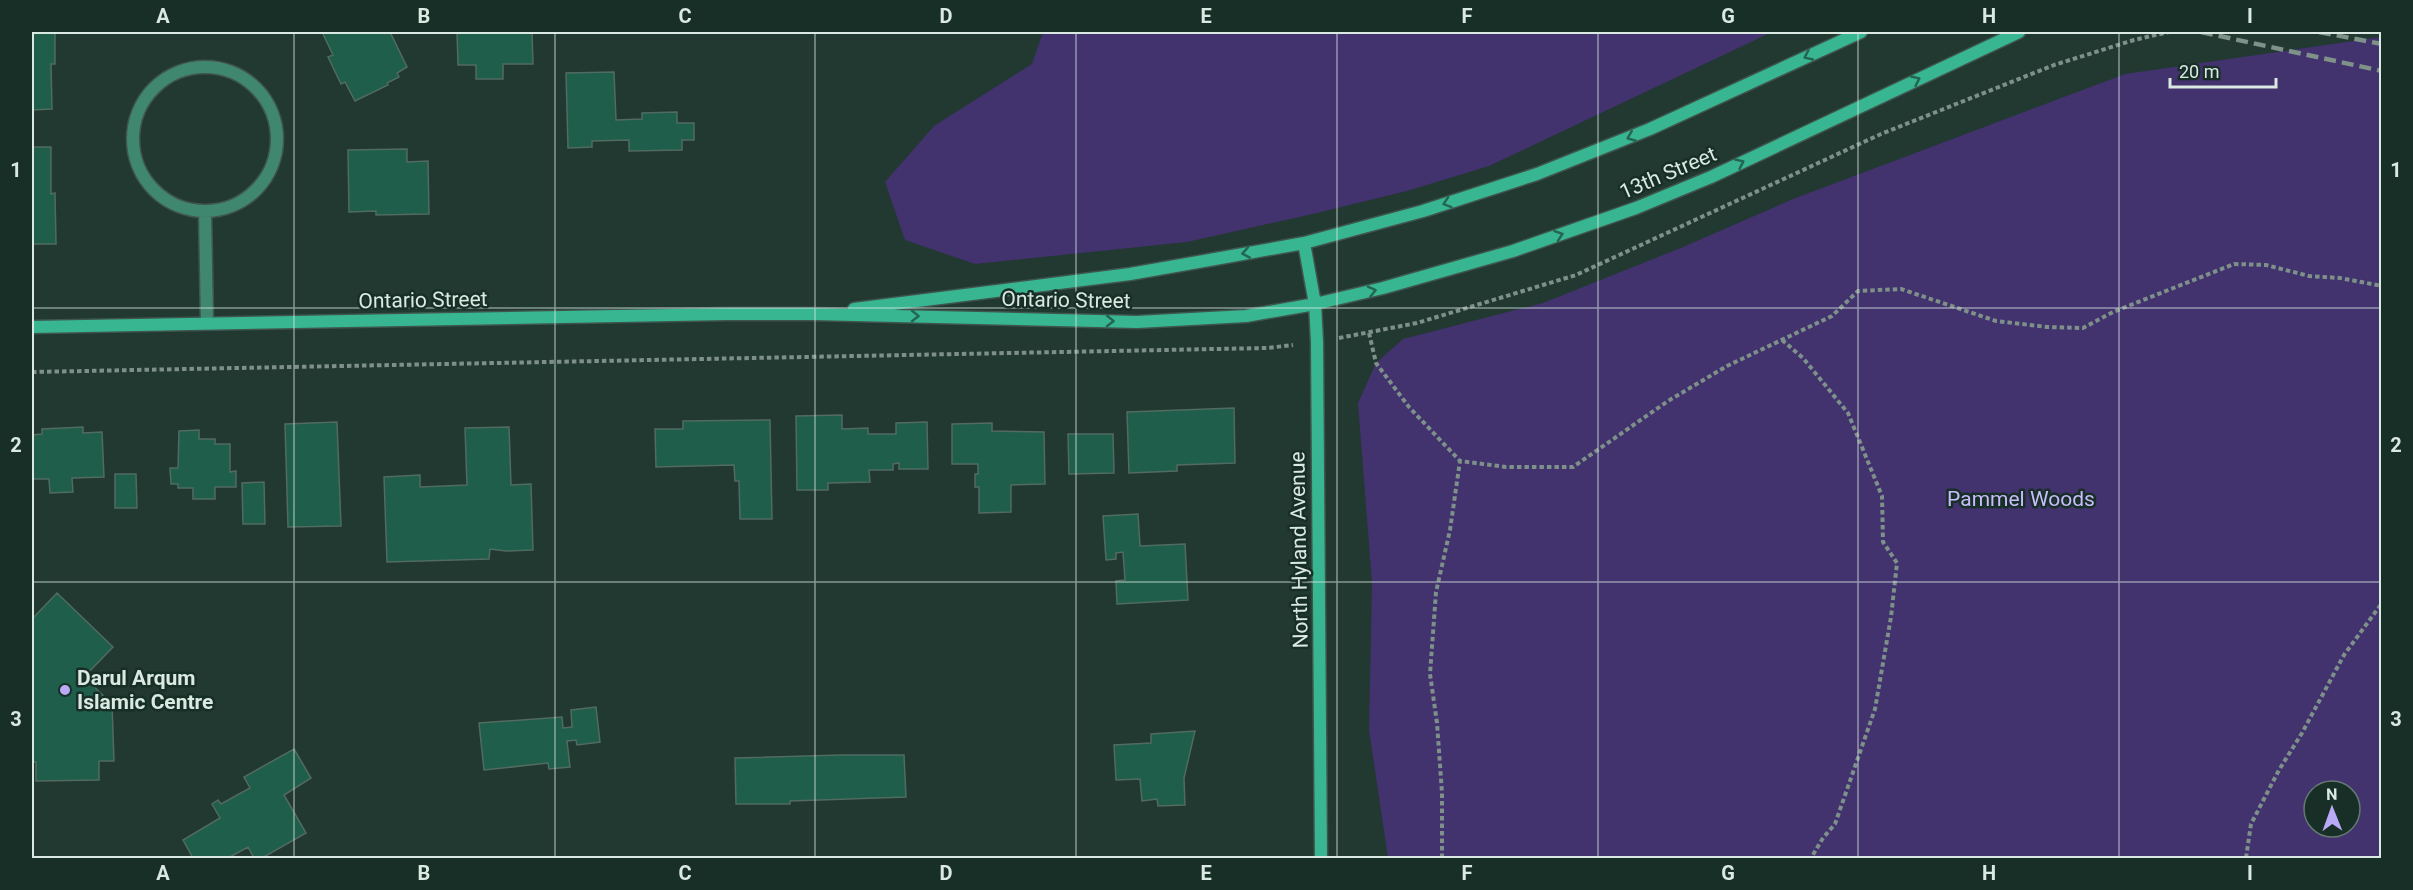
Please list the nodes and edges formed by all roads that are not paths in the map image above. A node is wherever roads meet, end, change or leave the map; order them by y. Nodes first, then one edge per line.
1 (1861, 32) edge
2 (2019, 32) edge
3 (205, 211) junction
4 (1304, 243) junction
5 (1315, 304) junction
6 (814, 314) junction
7 (207, 323) junction
8 (32, 327) edge
9 (1321, 858) edge

1 -> 4 main road
5 -> 2 main road, 13th Street
3 - 3 street
3 - 7 street
4 - 5 main road, North Hyland Avenue
4 -> 6 main road, Ontario Street
6 -> 5 main road, Ontario Street
5 - 9 main road, North Hyland Avenue
6 - 7 main road, Ontario Street
7 - 8 main road, Ontario Street

